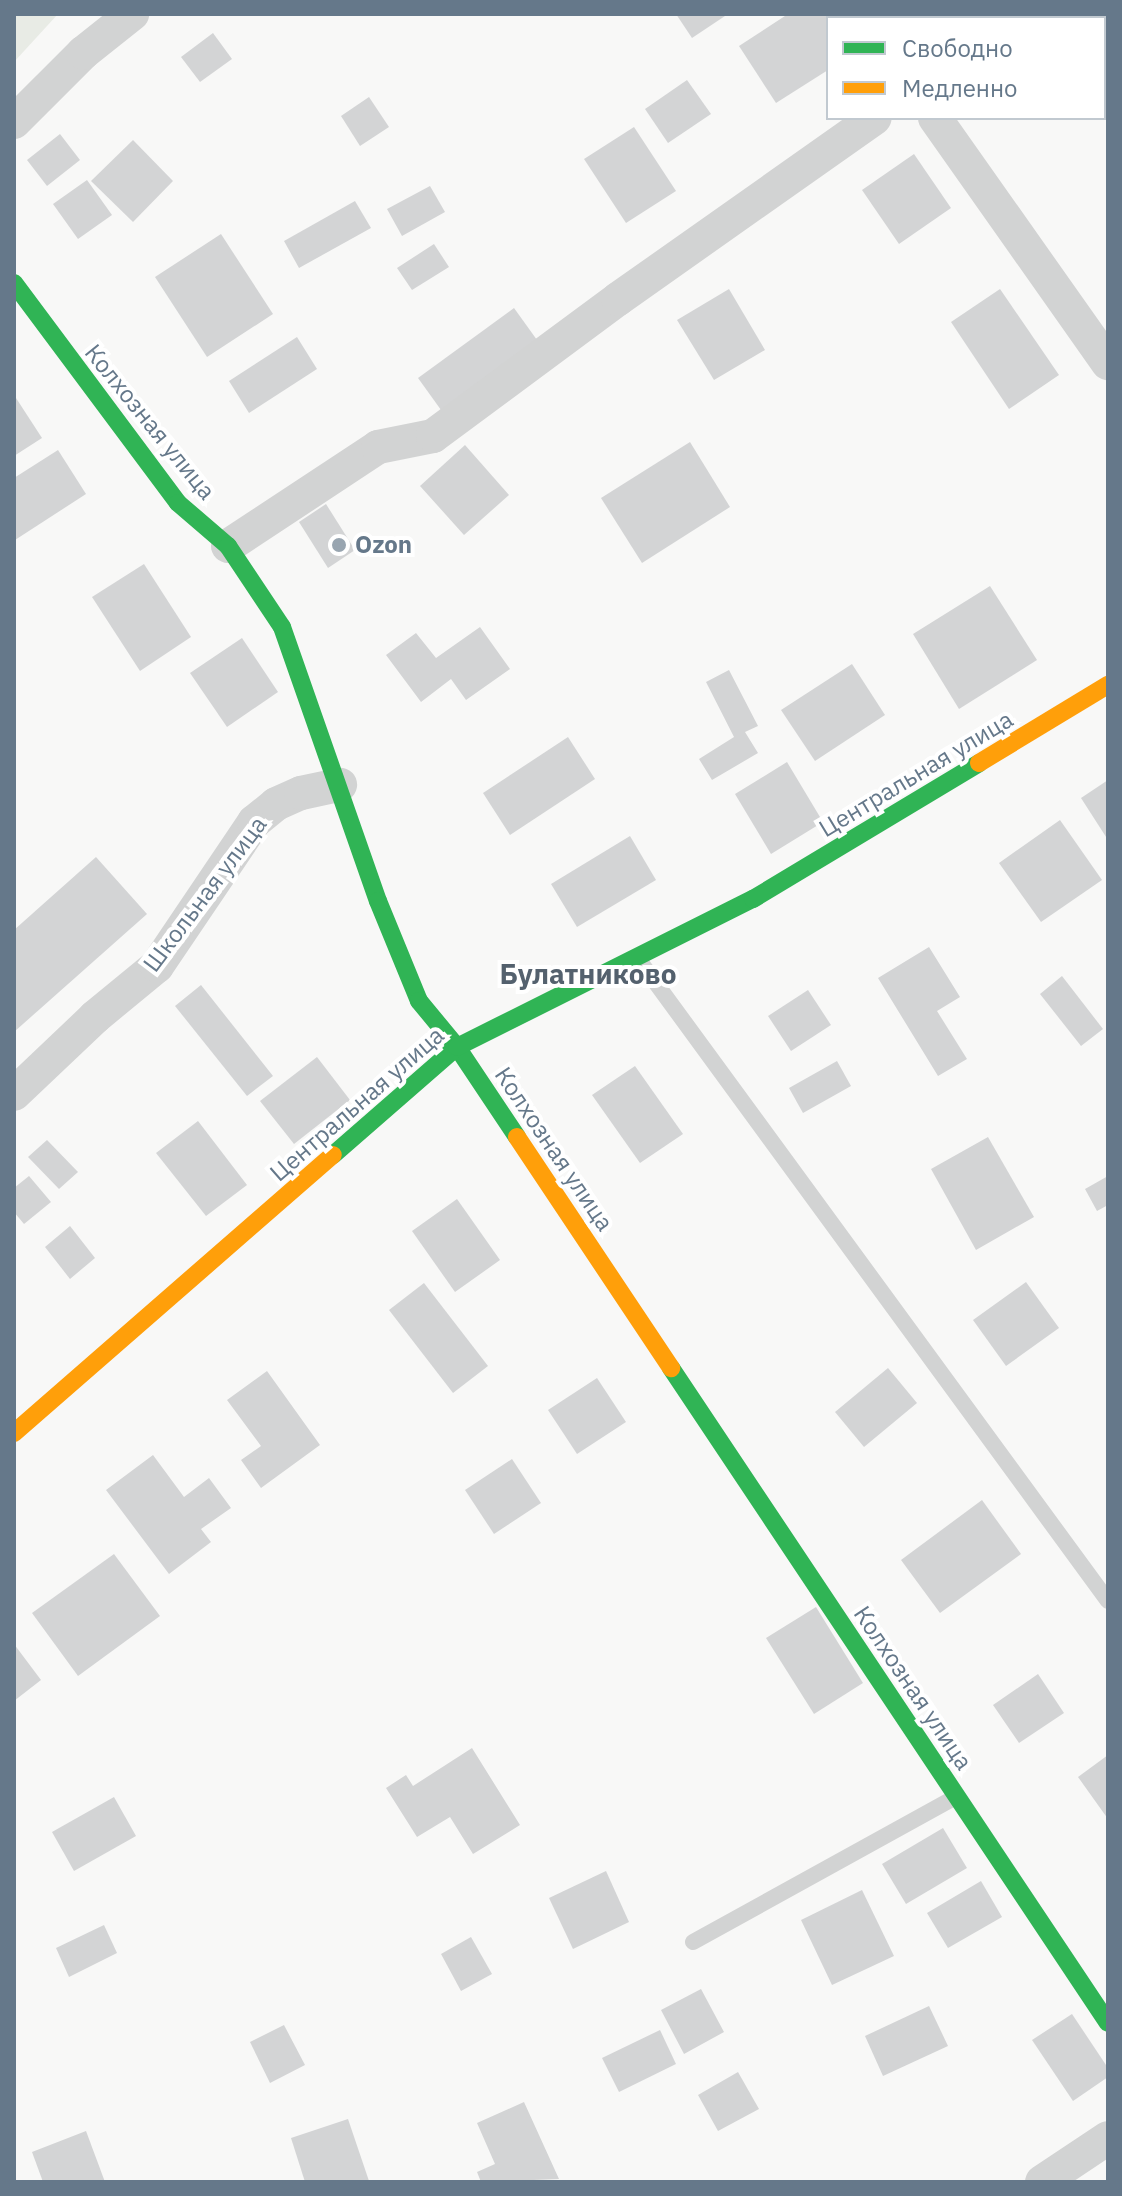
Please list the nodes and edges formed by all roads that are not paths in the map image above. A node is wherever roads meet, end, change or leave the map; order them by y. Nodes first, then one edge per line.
1 (132, 14) edge
2 (872, 120) edge
3 (936, 120) edge
4 (14, 122) edge
5 (17, 296) edge
6 (1108, 363) edge
7 (228, 546) junction
8 (1108, 685) edge
9 (340, 785) junction
10 (637, 957) junction
11 (457, 1047) junction
12 (14, 1094) edge
13 (14, 1433) edge
14 (1108, 1601) edge
15 (957, 1797) junction
16 (693, 1942) dead end
17 (1108, 2023) edge
18 (1108, 2138) edge
19 (1042, 2182) edge

1 - 4 street
2 - 7 street
3 - 6 street
5 - 7 street, Колхозная улица
7 - 9 street, Колхозная улица
8 - 10 street, Центральная улица
9 - 11 street, Колхозная улица
9 - 12 street, Школьная улица
10 - 11 street, Центральная улица
10 - 14 lane
11 - 13 street, Центральная улица
11 - 15 street, Колхозная улица
15 - 16 lane
15 - 17 street, Колхозная улица
18 - 19 street

